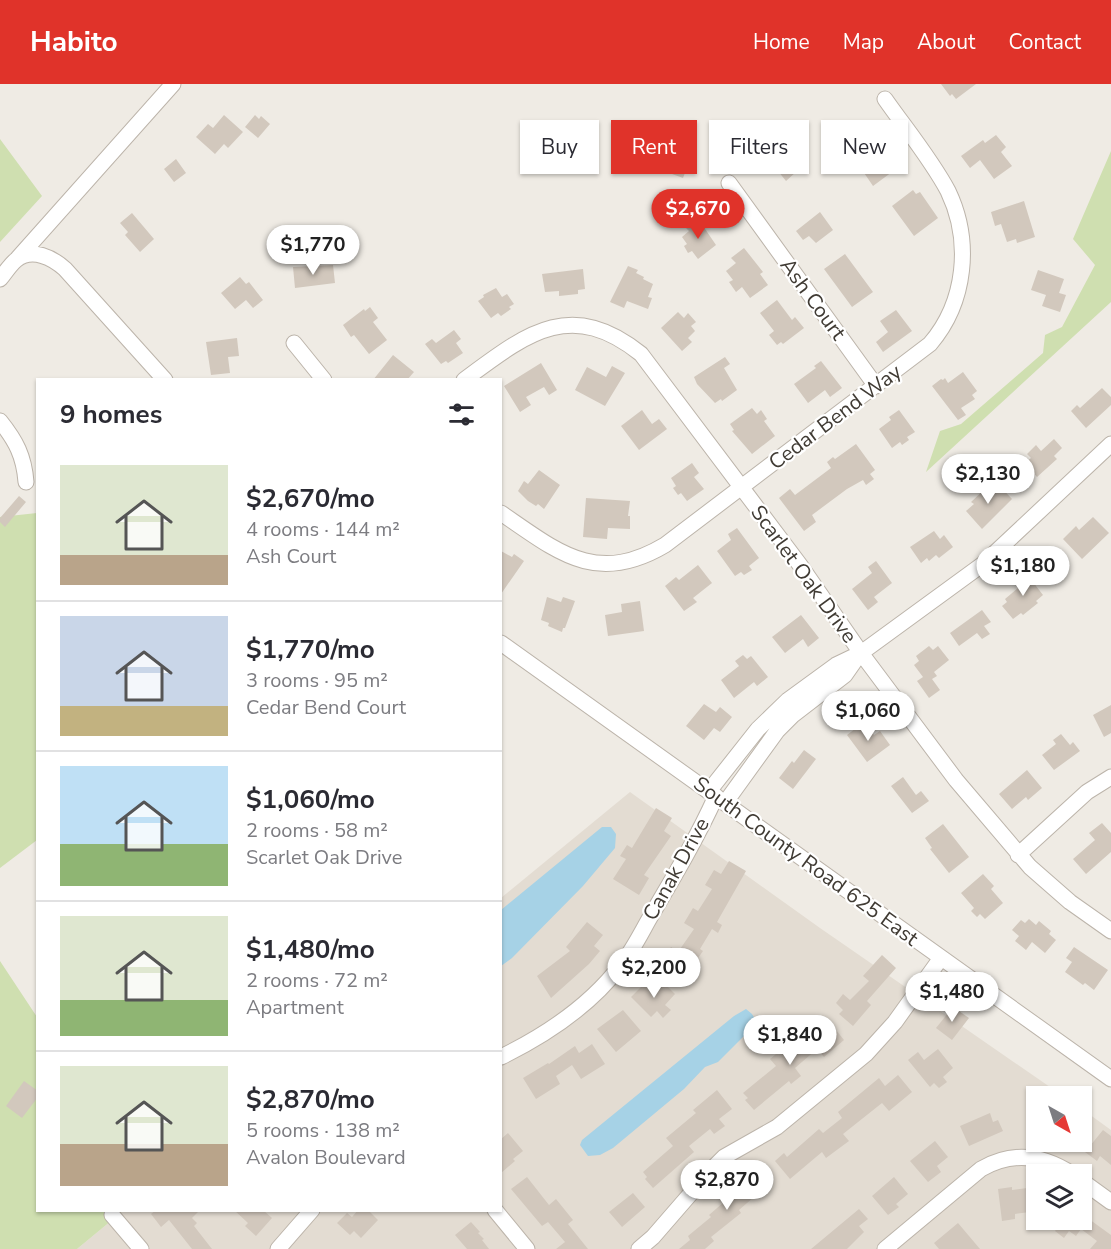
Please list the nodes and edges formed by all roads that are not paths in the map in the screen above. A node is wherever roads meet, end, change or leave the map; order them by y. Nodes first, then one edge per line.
1 (173, 84) edge
2 (885, 99) dead end
3 (729, 183) dead end
4 (18, 258) junction
5 (0, 279) edge
6 (294, 343) dead end
7 (163, 378) edge
8 (322, 378) edge
9 (467, 378) edge
10 (876, 386) junction
11 (0, 421) edge
12 (1109, 450) edge
13 (26, 482) dead end
14 (741, 488) junction
15 (502, 514) edge
16 (502, 644) edge
17 (861, 653) junction
18 (1111, 777) edge
19 (717, 797) junction
20 (1018, 855) junction
21 (1111, 931) edge
22 (941, 958) junction
23 (502, 1056) edge
24 (1111, 1079) edge
25 (1052, 1164) edge
26 (1092, 1188) edge
27 (1111, 1202) edge
28 (310, 1212) edge
29 (497, 1212) edge
30 (112, 1215) dead end
31 (902, 1244) edge
32 (141, 1249) edge
33 (278, 1249) edge
34 (527, 1249) edge
35 (639, 1249) edge
36 (885, 1249) edge

1 - 4 street
2 - 10 street, Cedar Bend Way
3 - 10 street, Ash Court
4 - 5 street
4 - 7 street
6 - 8 street
9 - 14 street, Scarlet Oak Drive
10 - 14 street, Cedar Bend Way
11 - 13 street
12 - 17 street, Canak Drive
14 - 15 street, Cedar Bend Way
14 - 17 street, Scarlet Oak Drive
16 - 19 street, South County Road 625 East
17 - 19 street, Canak Drive
17 - 20 street, Scarlet Oak Drive
18 - 20 street
19 - 22 street, South County Road 625 East
19 - 23 street, Canak Drive
20 - 21 street, Scarlet Oak Drive
22 - 24 street, South County Road 625 East
22 - 35 street
25 - 31 street
26 - 27 street
28 - 33 street
29 - 34 street
30 - 32 street
31 - 36 street

